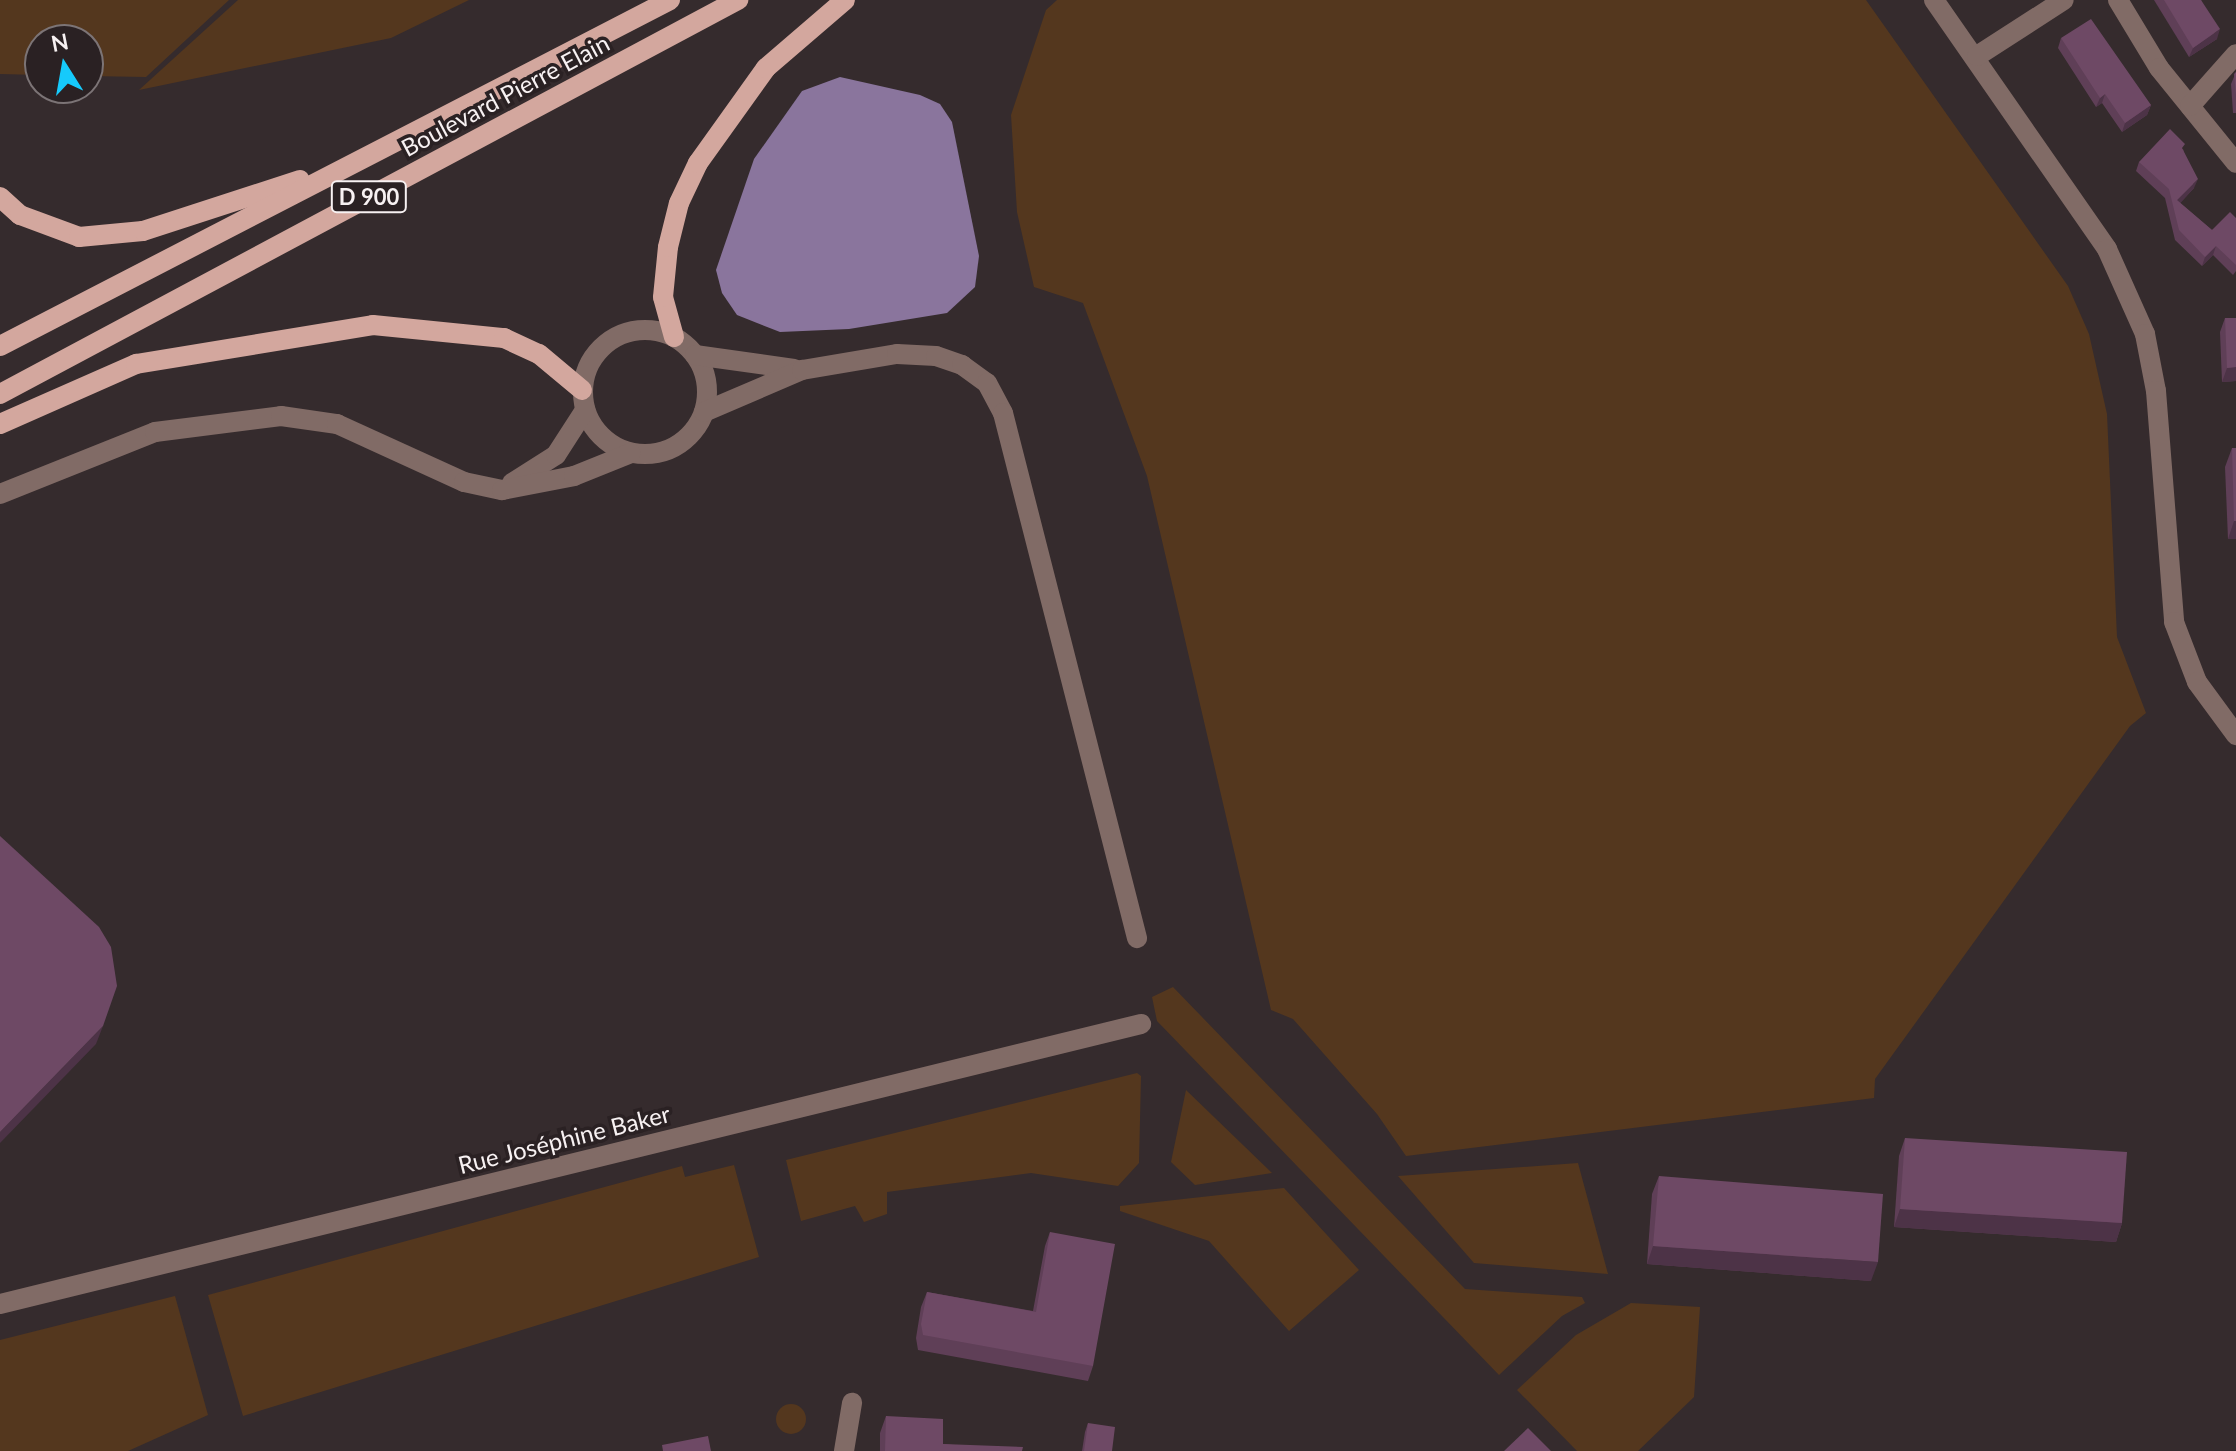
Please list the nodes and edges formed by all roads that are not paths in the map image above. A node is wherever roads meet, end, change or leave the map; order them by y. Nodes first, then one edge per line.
1 (670, 0) edge
2 (738, 0) edge
3 (845, 0) edge
4 (1934, 0) edge
5 (2064, 0) edge
6 (2118, 0) edge
7 (2236, 54) edge
8 (1977, 56) junction
9 (2190, 106) junction
10 (357, 162) junction
11 (2236, 163) edge
12 (0, 197) edge
13 (674, 337) junction
14 (0, 346) edge
15 (695, 355) junction
16 (802, 370) junction
17 (0, 394) edge
18 (584, 400) junction
19 (704, 412) junction
20 (0, 424) edge
21 (631, 453) junction
22 (502, 490) junction
23 (0, 494) edge
24 (2236, 735) edge
25 (1137, 938) dead end
26 (1141, 1024) dead end
27 (0, 1304) edge
28 (852, 1403) dead end
29 (844, 1451) edge

1 - 10 main road, Boulevard Pierre Elain / D 900
2 - 17 main road, Boulevard Pierre Elain / D 900
3 - 13 main road
4 - 8 street
5 - 8 street
6 - 9 street
7 - 9 street
8 - 24 street
9 - 11 street
10 - 12 main road
10 - 14 main road, Boulevard Pierre Elain / D 900
13 - 15 street
13 - 18 street
15 - 16 street
15 - 19 street
16 - 19 street
16 - 25 street
18 - 20 main road
18 - 21 street
18 - 22 street
19 - 21 street
21 - 22 street
22 - 23 street
26 - 27 street, Rue Joséphine Baker
28 - 29 street

